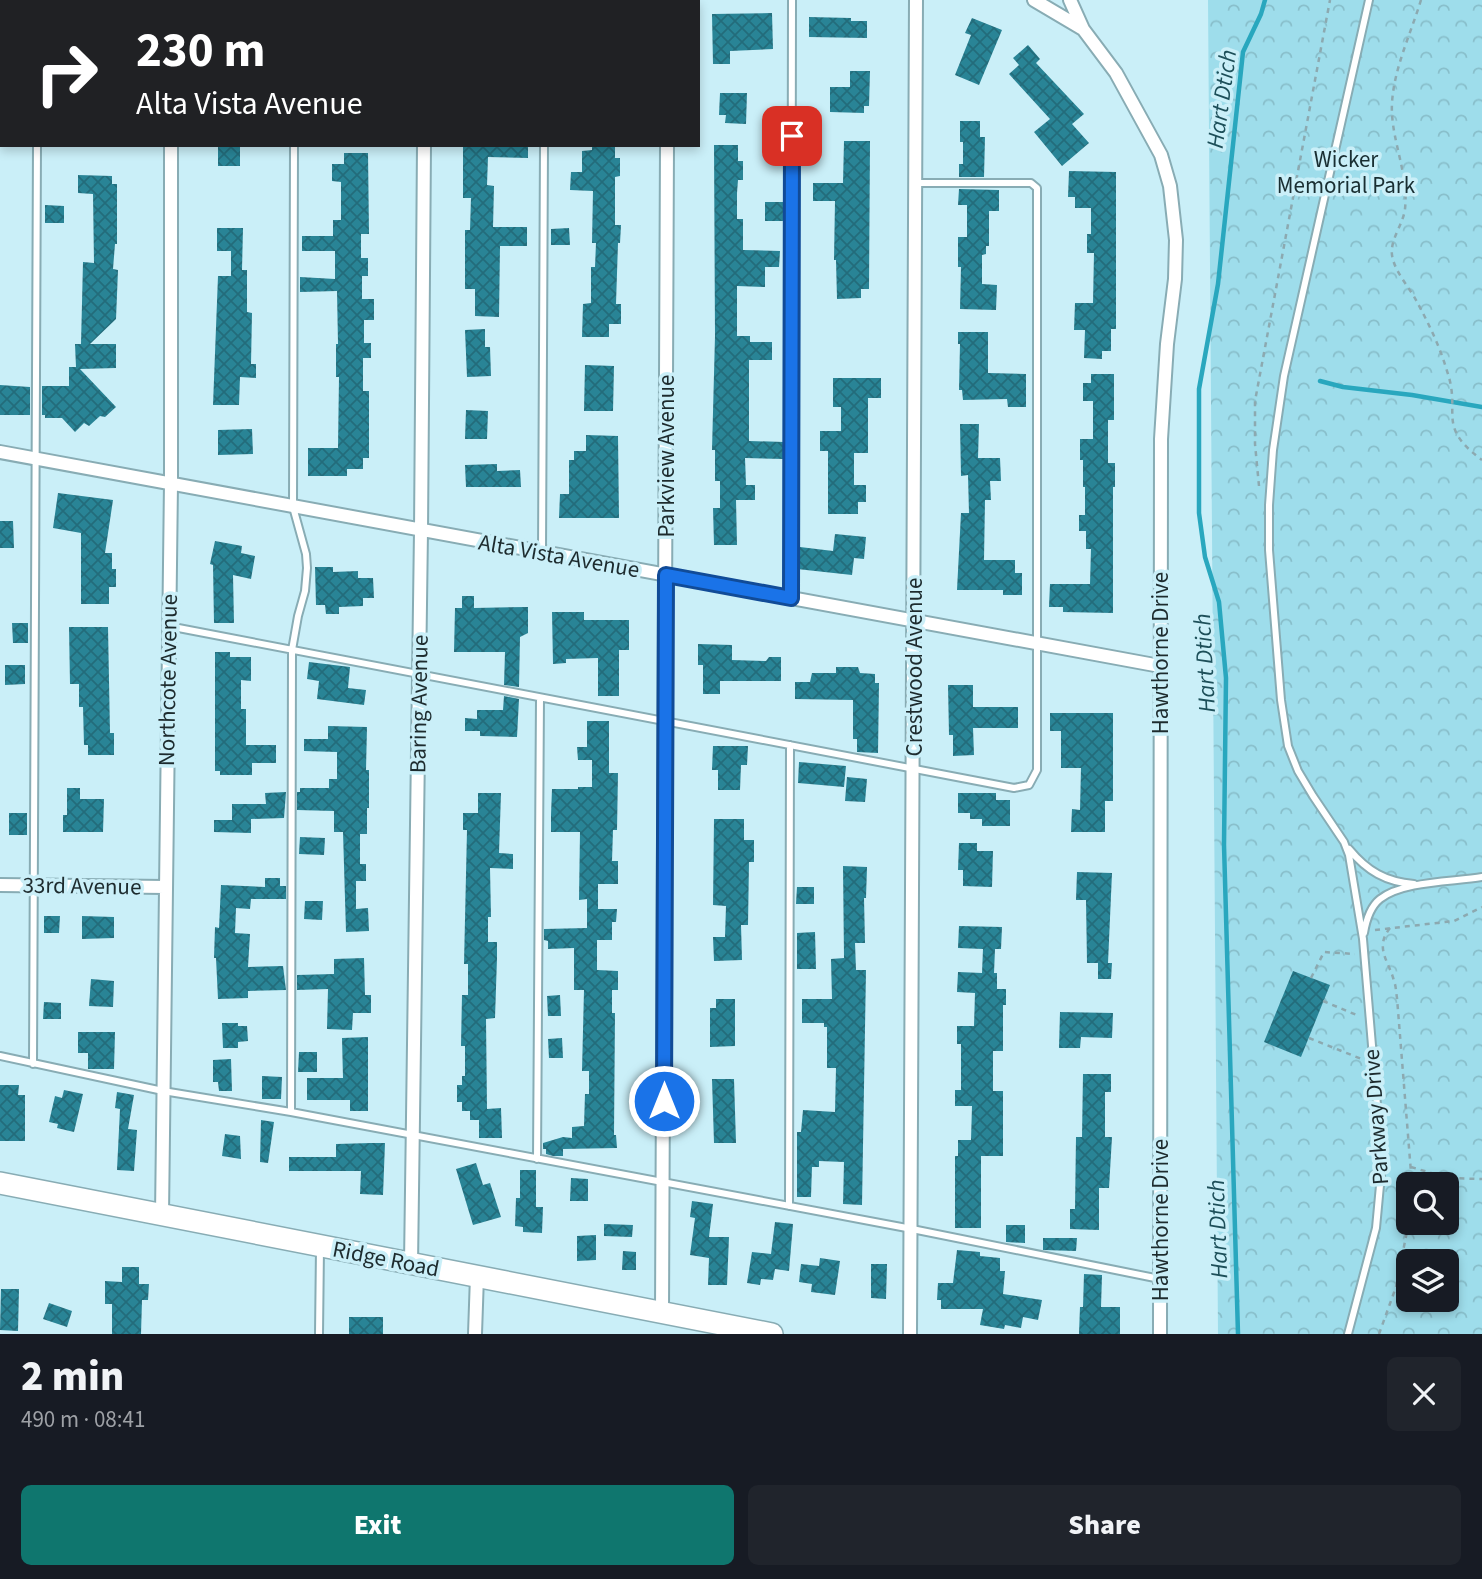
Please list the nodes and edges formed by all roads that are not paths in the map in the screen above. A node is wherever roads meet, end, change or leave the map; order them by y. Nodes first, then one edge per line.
1 (793, 0) edge
2 (916, 0) edge
3 (1034, 0) edge
4 (1070, 0) edge
5 (1369, 0) edge
6 (1083, 29) junction
7 (37, 147) edge
8 (172, 147) edge
9 (294, 147) edge
10 (424, 147) edge
11 (544, 147) edge
12 (667, 147) edge
13 (915, 183) junction
14 (0, 452) edge
15 (36, 459) junction
16 (171, 483) junction
17 (293, 507) junction
18 (421, 531) junction
19 (542, 553) junction
20 (666, 575) junction
21 (791, 598) junction
22 (914, 620) junction
23 (169, 626) junction
24 (1035, 643) junction
25 (292, 650) junction
26 (1160, 666) junction
27 (419, 675) junction
28 (540, 698) junction
29 (665, 722) junction
30 (790, 745) junction
31 (913, 768) junction
32 (1344, 842) junction
33 (1482, 877) edge
34 (0, 885) edge
35 (1423, 885) junction
36 (35, 886) junction
37 (164, 887) junction
38 (1364, 935) junction
39 (0, 1056) edge
40 (33, 1063) junction
41 (163, 1091) junction
42 (291, 1112) junction
43 (413, 1136) junction
44 (537, 1159) junction
45 (0, 1183) edge
46 (663, 1183) junction
47 (789, 1206) junction
48 (162, 1215) junction
49 (912, 1229) junction
50 (320, 1246) junction
51 (411, 1264) junction
52 (477, 1276) junction
53 (1160, 1279) junction
54 (662, 1313) junction
55 (319, 1334) edge
56 (475, 1334) edge
57 (772, 1334) edge
58 (911, 1334) edge
59 (1160, 1334) edge
60 (1348, 1334) edge

1 - 21 lane
2 - 13 street, Crestwood Avenue
3 - 6 street
4 - 6 street, Hawthorne Drive
5 - 32 lane
6 - 26 street, Hawthorne Drive
7 - 15 lane
8 - 16 street, Northcote Avenue
9 - 17 lane
10 - 18 street, Baring Avenue
11 - 19 lane
12 - 20 street, Parkview Avenue
13 - 22 street, Crestwood Avenue
13 - 24 lane
14 - 15 street, Alta Vista Avenue
15 - 16 street, Alta Vista Avenue
15 - 36 lane
16 - 17 street, Alta Vista Avenue
16 - 23 street, Northcote Avenue
17 - 18 street, Alta Vista Avenue
17 - 25 lane
18 - 19 street, Alta Vista Avenue
18 - 27 street, Baring Avenue
19 - 20 street, Alta Vista Avenue
20 - 21 street, Alta Vista Avenue
20 - 29 street, Parkview Avenue
21 - 22 street, Alta Vista Avenue
22 - 24 street, Alta Vista Avenue
22 - 31 street, Crestwood Avenue
23 - 25 lane
23 - 37 street, Northcote Avenue
24 - 26 street, Alta Vista Avenue
24 - 31 lane
25 - 27 lane
25 - 42 lane
26 - 53 street, Hawthorne Drive
27 - 28 lane
27 - 43 street, Baring Avenue
28 - 29 lane
28 - 44 lane
29 - 30 lane
29 - 46 street, Parkview Avenue
30 - 31 lane
30 - 47 lane
31 - 49 street, Crestwood Avenue
32 - 35 lane
32 - 38 lane, Parkway Drive
33 - 35 lane
34 - 36 street, 33rd Avenue
35 - 38 lane
36 - 37 street, 33rd Avenue
36 - 40 lane
37 - 41 street, Northcote Avenue
38 - 60 lane, Parkway Drive
39 - 40 lane
40 - 41 lane
41 - 42 lane
41 - 48 street, Northcote Avenue
42 - 43 lane
43 - 44 lane
43 - 51 street, Baring Avenue
44 - 46 lane
45 - 48 main road, Ridge Road
46 - 47 lane
46 - 54 street, Parkview Avenue
47 - 49 lane
48 - 50 main road, Ridge Road
49 - 53 lane
49 - 58 street, Crestwood Avenue
50 - 51 main road, Ridge Road
50 - 55 lane
51 - 52 main road, Ridge Road
52 - 54 main road, Ridge Road
52 - 56 street
53 - 59 street, Hawthorne Drive
54 - 57 main road, Ridge Road

